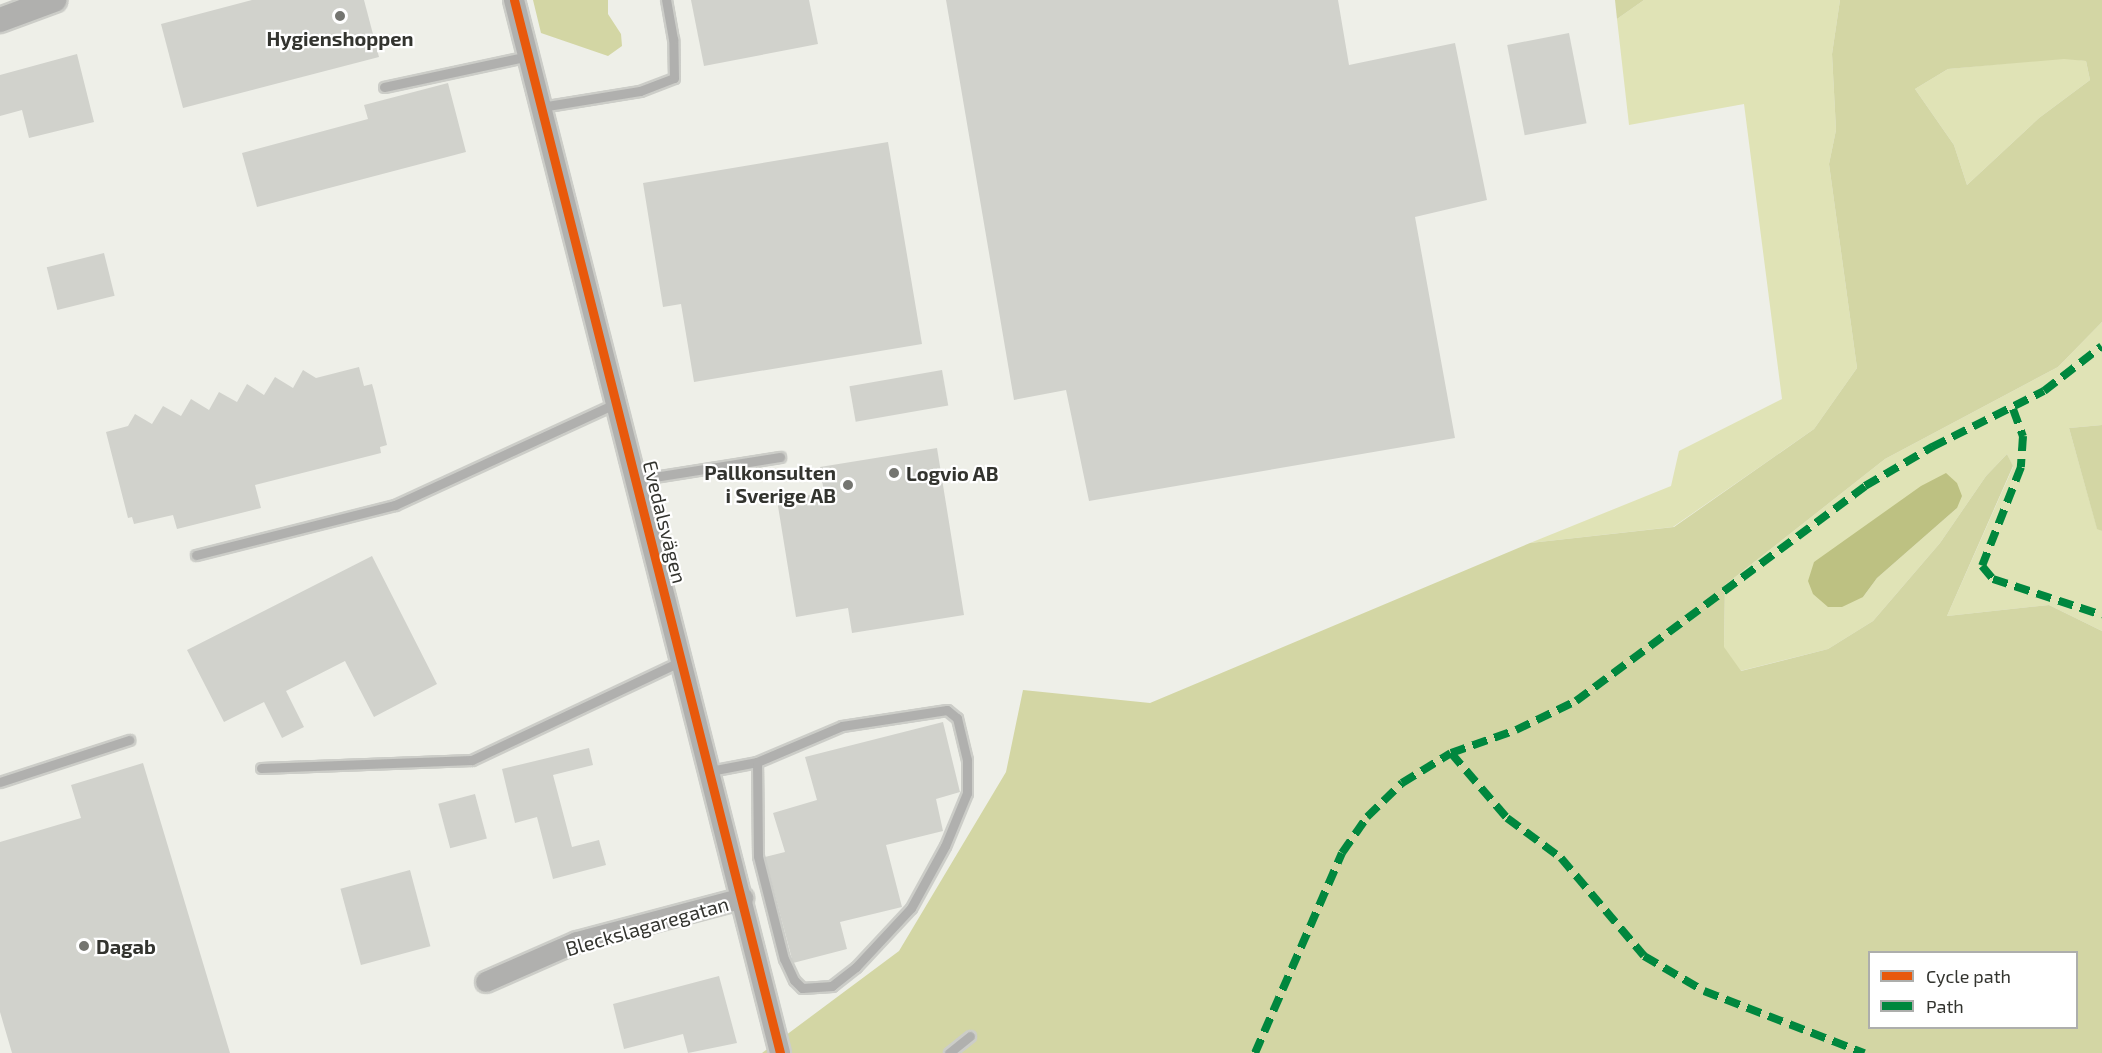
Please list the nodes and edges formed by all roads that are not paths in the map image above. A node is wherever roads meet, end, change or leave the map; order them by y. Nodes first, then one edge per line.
1 (54, 0) edge
2 (514, 0) edge
3 (666, 0) edge
4 (0, 20) edge
5 (529, 56) junction
6 (384, 87) dead end
7 (541, 107) junction
8 (616, 403) junction
9 (780, 457) dead end
10 (635, 480) junction
11 (196, 555) dead end
12 (681, 661) junction
13 (129, 740) dead end
14 (757, 762) junction
15 (261, 768) dead end
16 (710, 771) junction
17 (0, 782) edge
18 (742, 898) junction
19 (486, 982) dead end
20 (970, 1036) dead end
21 (780, 1053) edge
22 (949, 1053) edge

1 - 4 street
2 - 5 street, Evedalsvägen
3 - 7 lane
5 - 6 lane
5 - 7 street, Evedalsvägen
7 - 8 street, Evedalsvägen
8 - 10 street, Evedalsvägen
8 - 11 lane
9 - 10 lane
10 - 12 street, Evedalsvägen
12 - 15 lane
12 - 16 street, Evedalsvägen
13 - 17 lane
14 - 14 lane
14 - 16 lane
16 - 18 street, Evedalsvägen
18 - 19 street, Bleckslagaregatan
18 - 21 street, Evedalsvägen
20 - 22 lane

